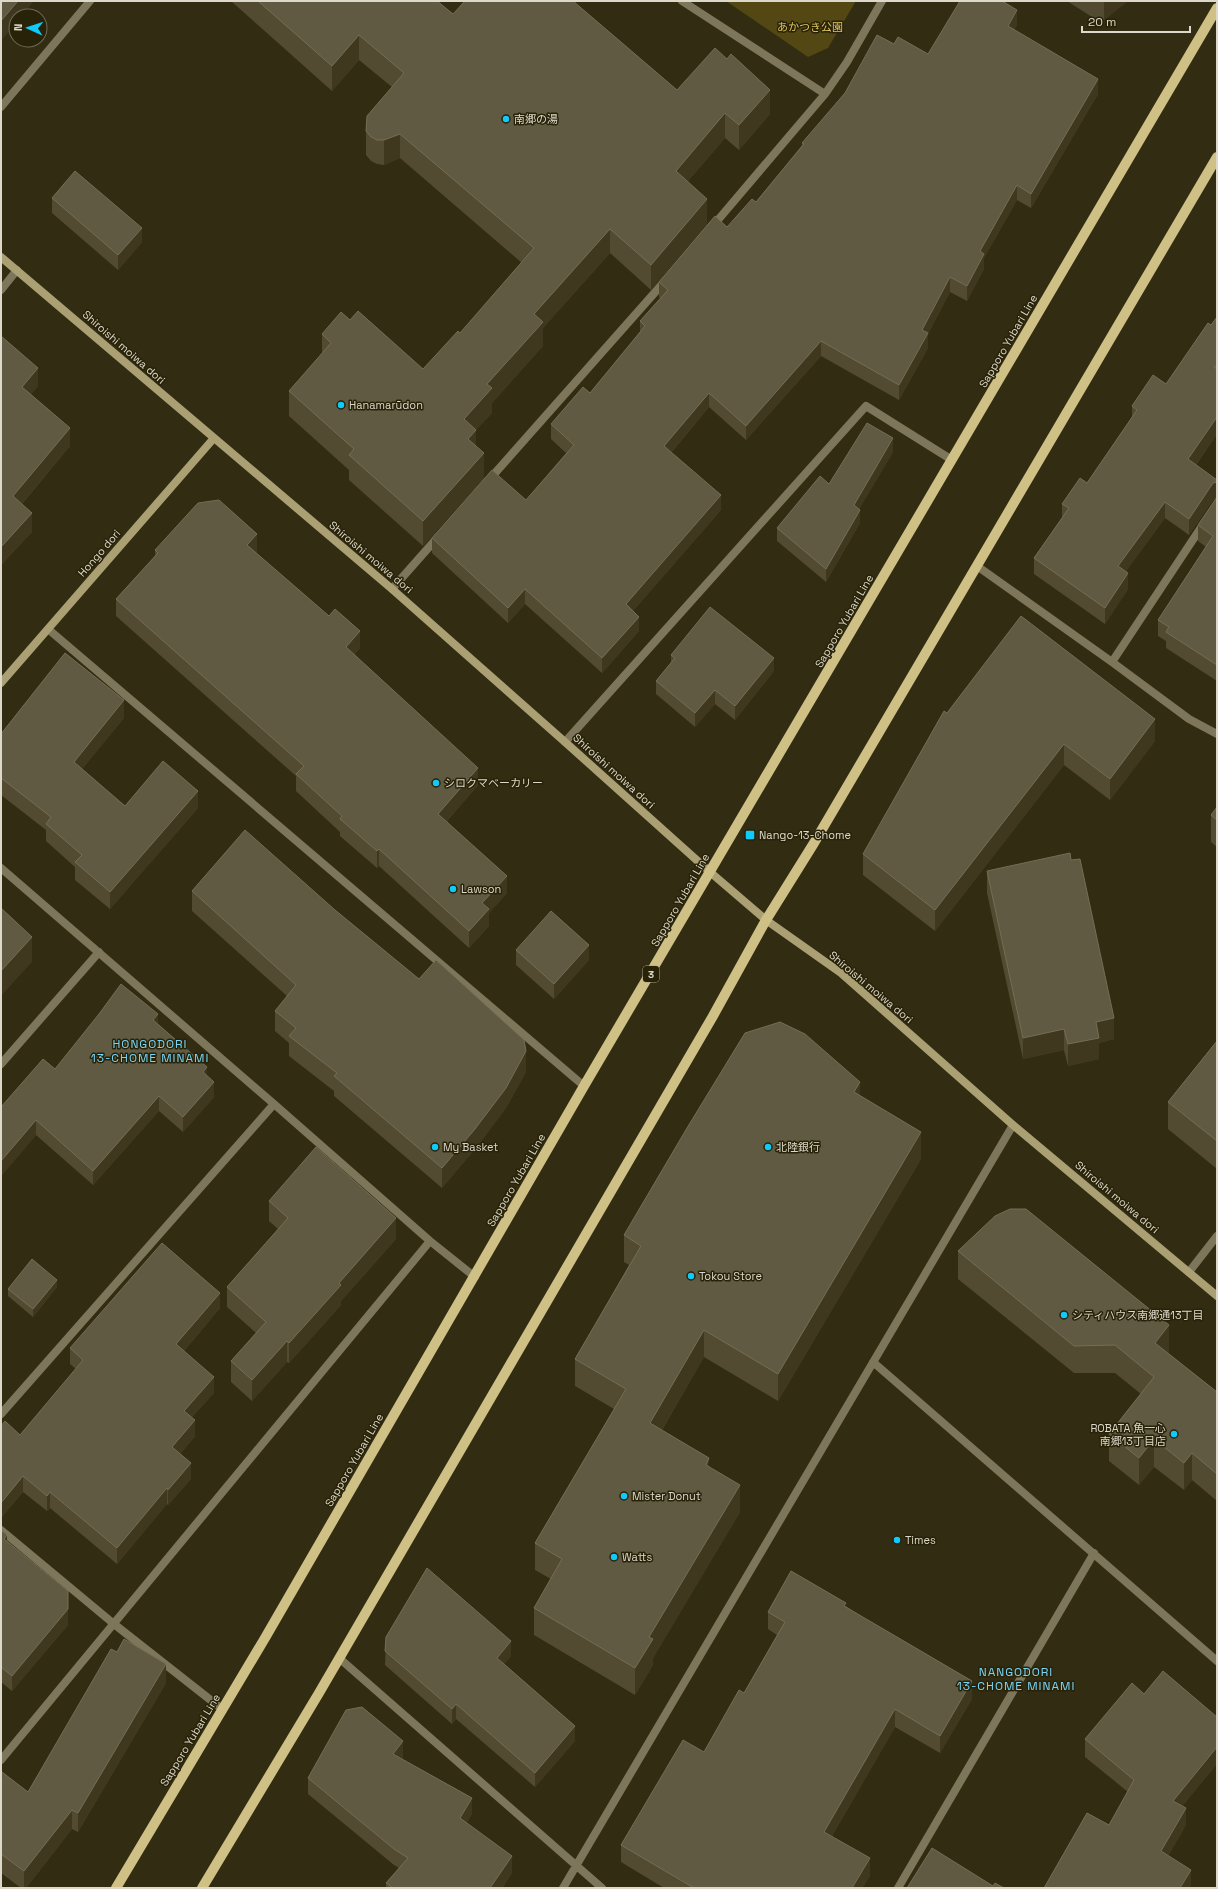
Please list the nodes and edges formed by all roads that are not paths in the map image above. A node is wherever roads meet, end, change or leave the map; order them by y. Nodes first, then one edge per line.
1 (90, 1) edge
2 (682, 1) edge
3 (882, 1) edge
4 (1215, 1) edge
5 (1217, 4) edge
6 (1217, 8) edge
7 (825, 94) junction
8 (1, 107) edge
9 (1217, 157) edge
10 (708, 232) edge
11 (1, 257) edge
12 (17, 270) junction
13 (672, 273) edge
14 (1, 290) edge
15 (214, 438) junction
16 (952, 460) junction
17 (482, 488) edge
18 (1208, 517) edge
19 (445, 529) edge
20 (977, 566) junction
21 (392, 588) junction
22 (48, 629) junction
23 (1112, 662) junction
24 (1, 683) edge
25 (1217, 734) edge
26 (565, 742) junction
27 (1, 868) edge
28 (710, 872) junction
29 (766, 920) junction
30 (99, 952) junction
31 (1, 1064) edge
32 (584, 1086) junction
33 (274, 1104) junction
34 (1013, 1125) junction
35 (1217, 1236) edge
36 (430, 1241) junction
37 (1189, 1272) junction
38 (475, 1276) junction
39 (1217, 1296) edge
40 (873, 1362) junction
41 (1, 1414) edge
42 (1, 1530) edge
43 (1094, 1553) junction
44 (114, 1624) junction
45 (339, 1658) junction
46 (1217, 1660) edge
47 (222, 1709) junction
48 (1, 1760) edge
49 (576, 1865) junction
50 (116, 1888) edge
51 (202, 1888) edge
52 (563, 1888) edge
53 (602, 1888) edge
54 (898, 1888) edge

1 - 8 street
2 - 7 street
3 - 7 street
4 - 5 street
6 - 16 main road, Sapporo Yubari Line / 3
7 - 10 street
9 - 20 main road
11 - 12 main road, Shiroishi moiwa dori
12 - 14 street
12 - 15 main road, Shiroishi moiwa dori
13 - 17 street
15 - 21 main road, Shiroishi moiwa dori
15 - 22 main road, Hongo dori
16 - 26 street
16 - 28 main road, Sapporo Yubari Line / 3
18 - 23 street
19 - 21 street
20 - 23 street
20 - 29 main road
21 - 26 main road, Shiroishi moiwa dori
22 - 24 main road, Hongo dori
22 - 32 street
23 - 25 street
26 - 28 main road, Shiroishi moiwa dori
27 - 30 street
28 - 29 main road, Shiroishi moiwa dori
28 - 32 main road, Sapporo Yubari Line / 3
29 - 34 main road, Shiroishi moiwa dori
29 - 45 main road
30 - 31 street
30 - 33 street
32 - 38 main road, Sapporo Yubari Line / 3
33 - 36 street
33 - 41 street
34 - 37 main road, Shiroishi moiwa dori
34 - 40 street
35 - 37 street
36 - 38 street
36 - 44 street
37 - 39 main road, Shiroishi moiwa dori
38 - 47 main road, Sapporo Yubari Line / 3
40 - 43 street
40 - 49 street
42 - 44 street
43 - 46 street
43 - 54 street
44 - 47 street
44 - 48 street
45 - 49 street
45 - 51 main road
47 - 50 main road, Sapporo Yubari Line / 3
49 - 52 street
49 - 53 street

